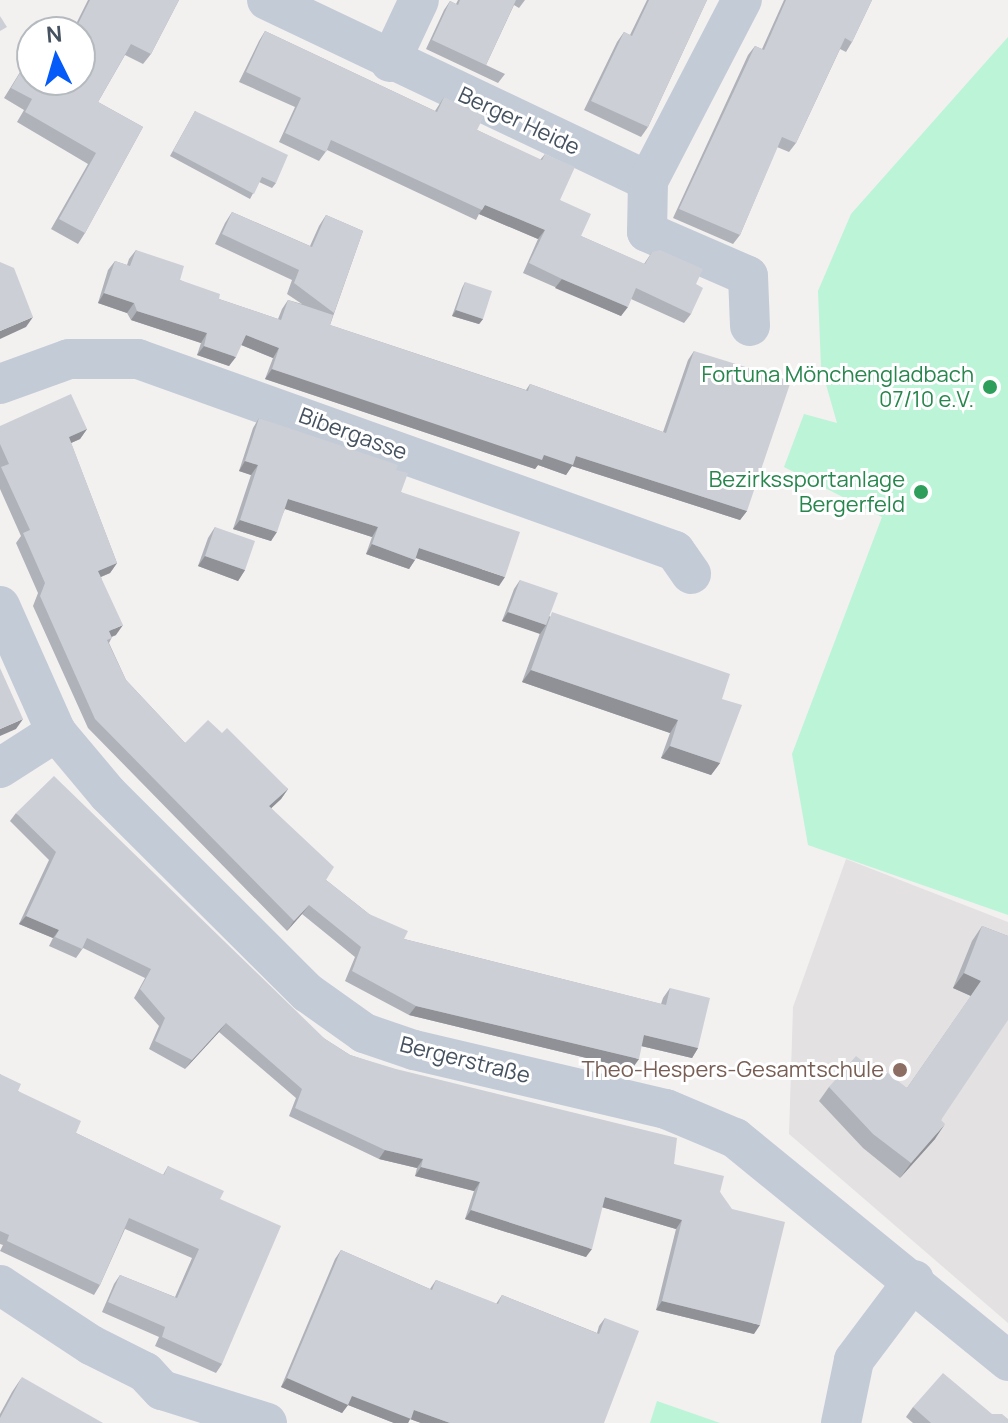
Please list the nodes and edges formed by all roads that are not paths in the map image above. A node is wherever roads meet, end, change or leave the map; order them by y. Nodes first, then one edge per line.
1 (267, 0) edge
2 (419, 0) edge
3 (742, 0) edge
4 (390, 62) junction
5 (648, 181) junction
6 (750, 326) dead end
7 (0, 384) edge
8 (691, 574) dead end
9 (0, 606) edge
10 (56, 732) junction
11 (0, 768) edge
12 (914, 1280) junction
13 (0, 1285) edge
14 (1008, 1361) edge
15 (157, 1407) edge
16 (267, 1423) edge
17 (841, 1423) edge

1 - 4 street, Berger Heide
2 - 4 street
3 - 5 street
4 - 5 street, Berger Heide
5 - 6 street
7 - 8 street, Bibergasse
9 - 10 street, Bergerstraße
10 - 11 street
10 - 12 street, Bergerstraße
12 - 14 street, Bergerstraße
12 - 17 street
13 - 15 street
15 - 16 street

